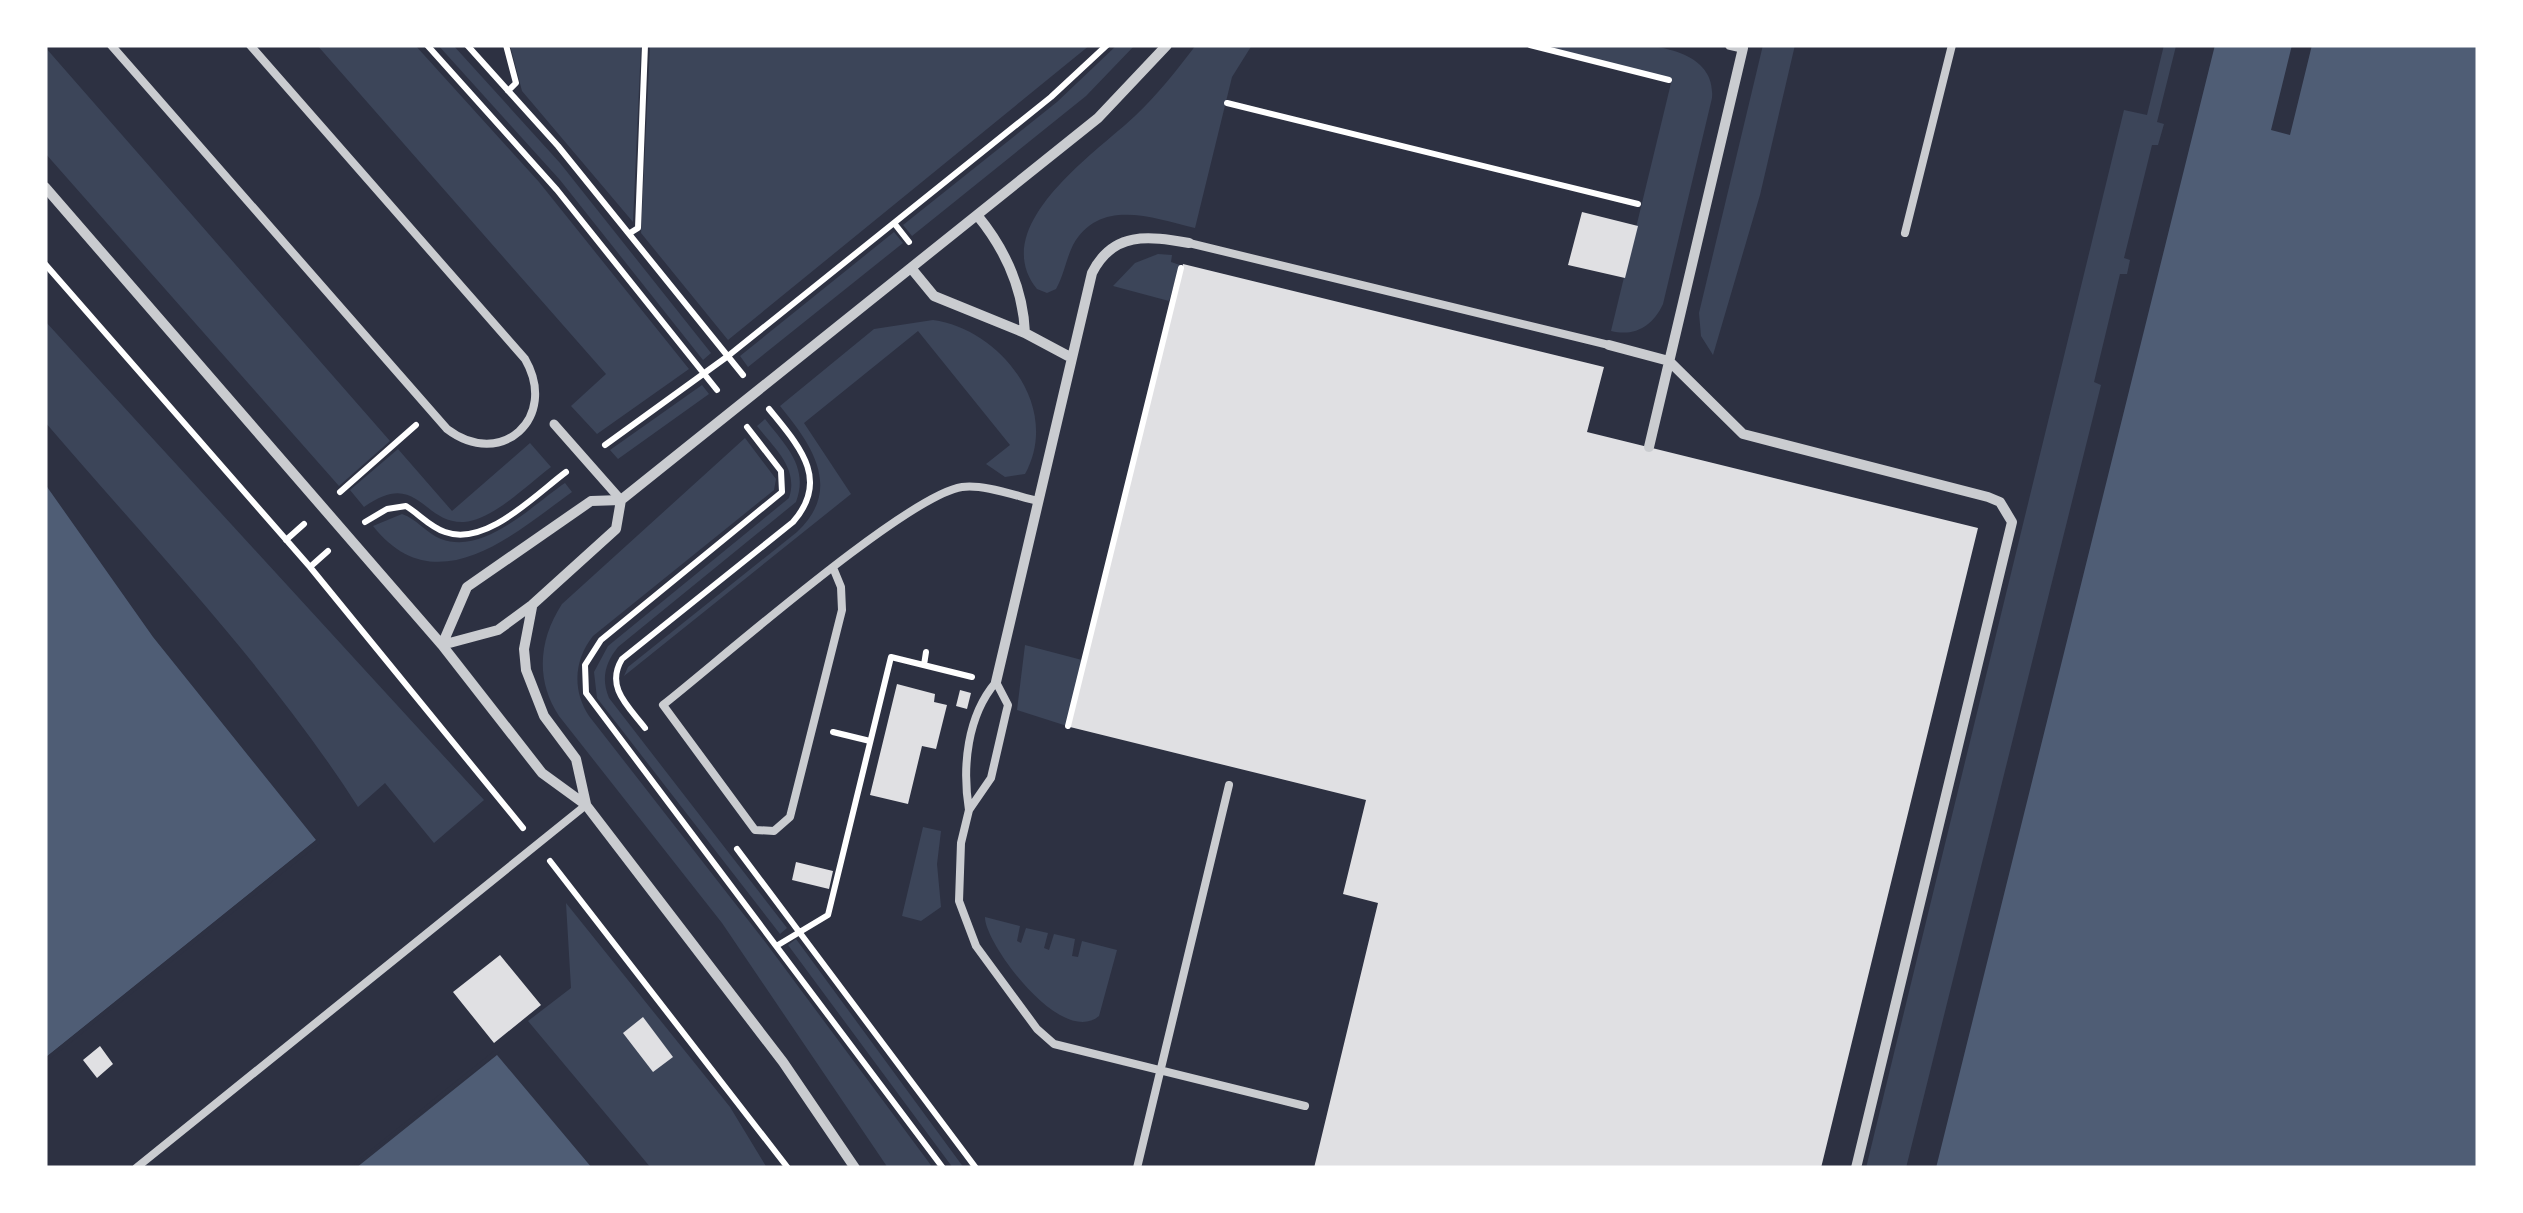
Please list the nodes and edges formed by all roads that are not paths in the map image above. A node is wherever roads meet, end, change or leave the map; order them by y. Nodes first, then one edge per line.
1 (111, 45) edge
2 (250, 45) edge
3 (1167, 45) edge
4 (1730, 45) edge
5 (1952, 45) edge
6 (45, 187) edge
7 (977, 215) junction
8 (1905, 233) dead end
9 (1188, 242) joint
10 (912, 268) junction
11 (1026, 333) junction
12 (1609, 345) joint
13 (1070, 357) junction
14 (1669, 361) junction
15 (554, 424) dead end
16 (1650, 447) dead end
17 (621, 500) junction
18 (1038, 501) junction
19 (834, 570) junction
20 (532, 605) junction
21 (442, 645) junction
22 (996, 682) junction
23 (1229, 785) dead end
24 (586, 805) junction
25 (969, 810) junction
26 (1162, 1072) junction
27 (1305, 1106) dead end
28 (136, 1168) edge
29 (854, 1168) edge
30 (1138, 1168) edge
31 (1856, 1168) edge

1 - 2 lane
3 - 7 street
4 - 14 street
5 - 8 lane
6 - 21 street
7 - 10 street
7 - 11 street
9 - 12 lane
9 - 13 street
10 - 11 street
10 - 17 street
11 - 13 street
12 - 14 street
13 - 18 street
14 - 16 street
14 - 31 street
15 - 17 street
17 - 20 street
17 - 21 street
18 - 19 lane
18 - 22 street
19 - 19 lane
20 - 21 street
20 - 24 street
21 - 24 street
22 - 25 lane
22 - 25 lane
23 - 26 lane
24 - 28 lane
24 - 29 street
25 - 26 lane
26 - 27 lane
26 - 30 lane

